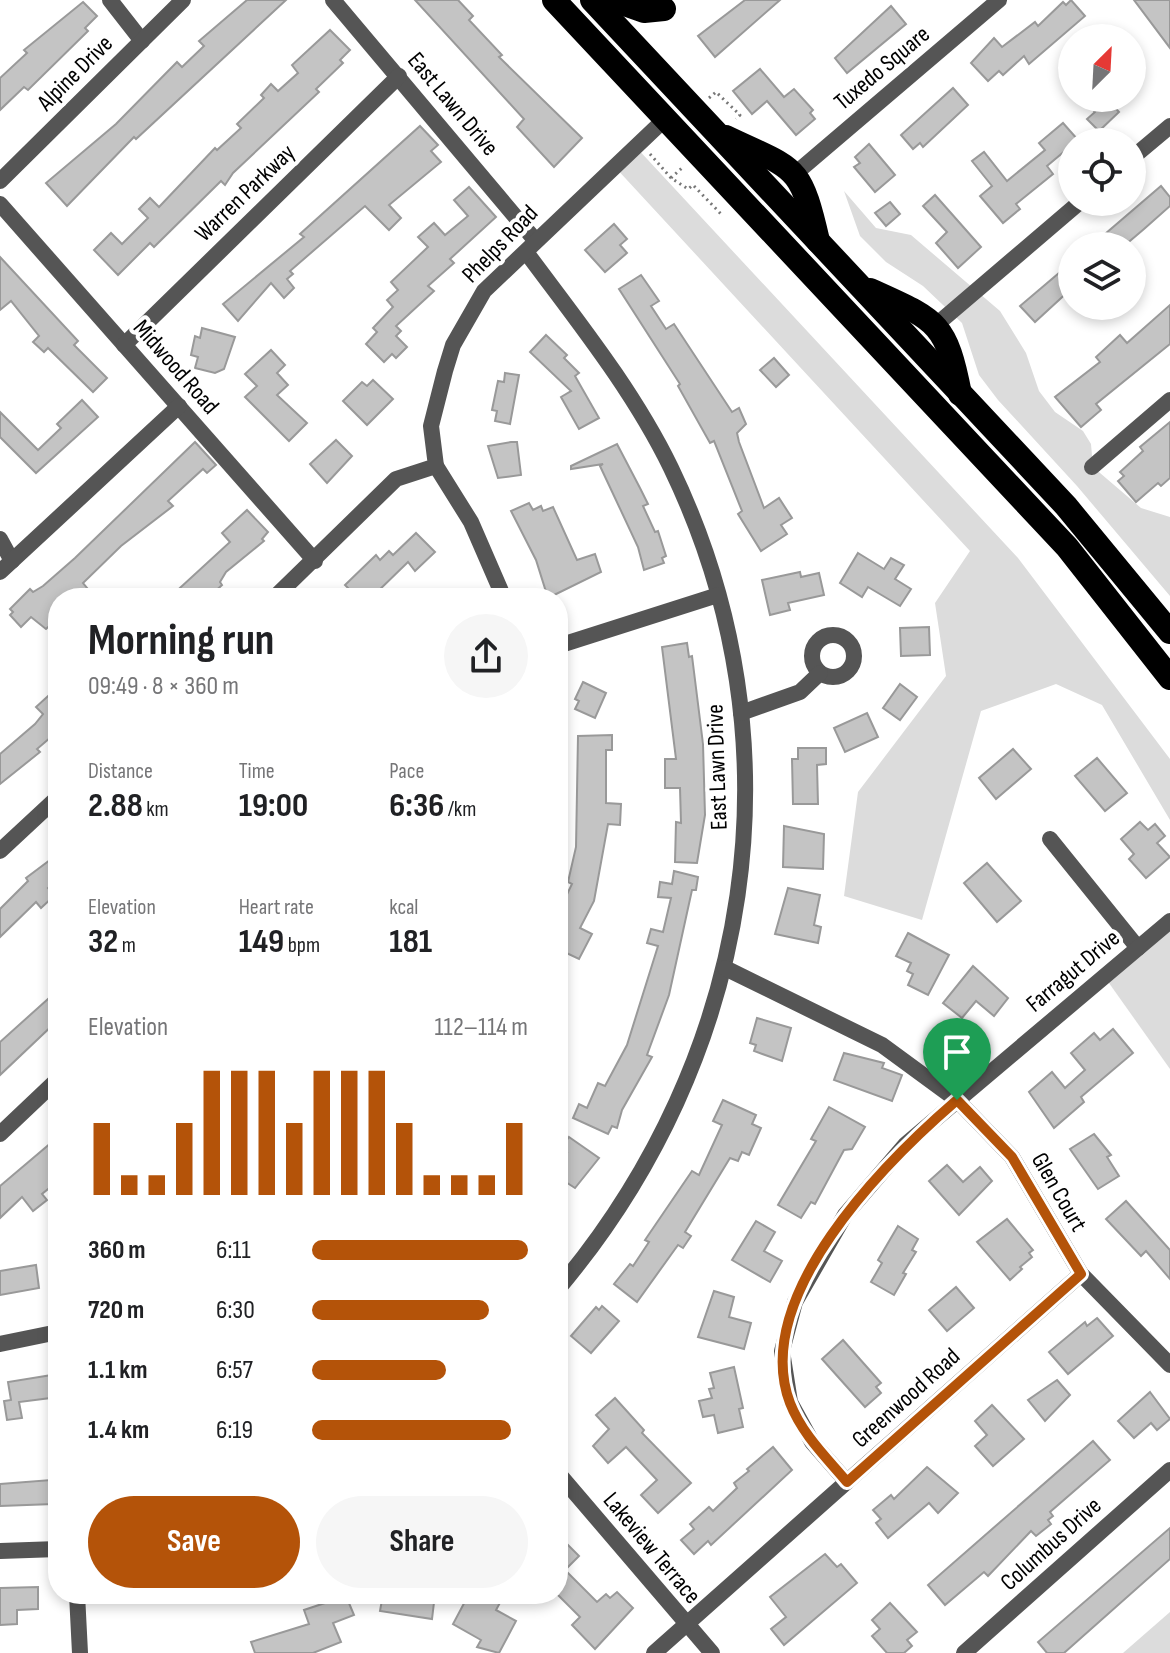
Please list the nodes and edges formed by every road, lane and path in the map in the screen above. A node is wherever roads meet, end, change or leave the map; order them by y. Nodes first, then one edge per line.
1 (110, 0) edge
2 (183, 0) edge
3 (333, 0) edge
4 (554, 0) edge
5 (592, 0) edge
6 (613, 0) edge
7 (999, 0) edge
8 (670, 4) edge
9 (142, 41) junction
10 (399, 76) junction
11 (716, 92) dead end
12 (738, 117) dead end
13 (665, 119) junction
14 (1170, 126) edge
15 (713, 131) junction
16 (639, 143) junction
17 (1146, 146) edge
18 (796, 173) junction
19 (0, 181) edge
20 (0, 204) edge
21 (721, 214) dead end
22 (1064, 216) edge
23 (819, 243) junction
24 (530, 246) junction
25 (858, 285) junction
26 (936, 325) junction
27 (124, 345) junction
28 (960, 394) junction
29 (1170, 400) edge
30 (179, 406) junction
31 (436, 466) junction
32 (1092, 467) dead end
33 (0, 539) edge
34 (315, 561) junction
35 (6, 566) edge
36 (285, 588) edge
37 (500, 588) edge
38 (718, 595) junction
39 (1170, 632) edge
40 (568, 643) edge
41 (820, 673) dead end
42 (1170, 678) edge
43 (741, 713) junction
44 (48, 806) edge
45 (1050, 839) dead end
46 (0, 851) edge
47 (1170, 921) edge
48 (1138, 948) junction
49 (725, 968) junction
50 (48, 1088) edge
51 (957, 1100) junction
52 (0, 1134) edge
53 (1081, 1274) junction
54 (568, 1276) edge
55 (48, 1334) edge
56 (0, 1344) edge
57 (1170, 1365) edge
58 (1170, 1470) edge
59 (847, 1482) junction
60 (568, 1485) edge
61 (48, 1549) edge
62 (0, 1551) edge
63 (78, 1604) edge
64 (686, 1625) junction
65 (80, 1653) edge
66 (654, 1653) edge
67 (712, 1653) edge
68 (964, 1653) edge

1 - 9 street
2 - 9 street, Alpine Drive
3 - 10 street, East Lawn Drive
4 - 13 highway
5 - 15 highway
6 - 8 highway
7 - 18 street, Tuxedo Square
9 - 19 street, Alpine Drive
10 - 24 street, East Lawn Drive
10 - 27 street, Warren Parkway
11 - 12 path
13 - 16 street, Phelps Road
13 - 42 highway
14 - 17 street
15 - 18 highway
15 - 23 highway
16 - 21 path
16 - 24 street, Phelps Road
18 - 23 highway
20 - 27 street, Midwood Road
22 - 26 street
23 - 25 highway
24 - 31 street, Phelps Road
24 - 38 street, East Lawn Drive
25 - 26 highway
25 - 28 highway
26 - 28 highway
27 - 30 street, Midwood Road
28 - 39 highway
29 - 32 street
30 - 34 street, Midwood Road
30 - 35 street
31 - 34 street
31 - 37 street
33 - 35 street
34 - 36 street
38 - 40 street
38 - 43 street, East Lawn Drive
41 - 43 street
43 - 49 street, East Lawn Drive
44 - 46 street
45 - 48 street
47 - 48 street, Farragut Drive
48 - 51 street, Farragut Drive
49 - 51 street, Glen Court
49 - 54 street, East Lawn Drive
50 - 52 street
51 - 53 street, Glen Court
51 - 59 street, Farragut Drive
53 - 57 street, Glen Court
53 - 59 street, Greenwood Road
55 - 56 street
58 - 68 street, Columbus Drive
59 - 64 street, Greenwood Road
60 - 64 street, Lakeview Terrace
61 - 62 street
63 - 65 street
64 - 66 street, Greenwood Road
64 - 67 street, Lakeview Terrace

